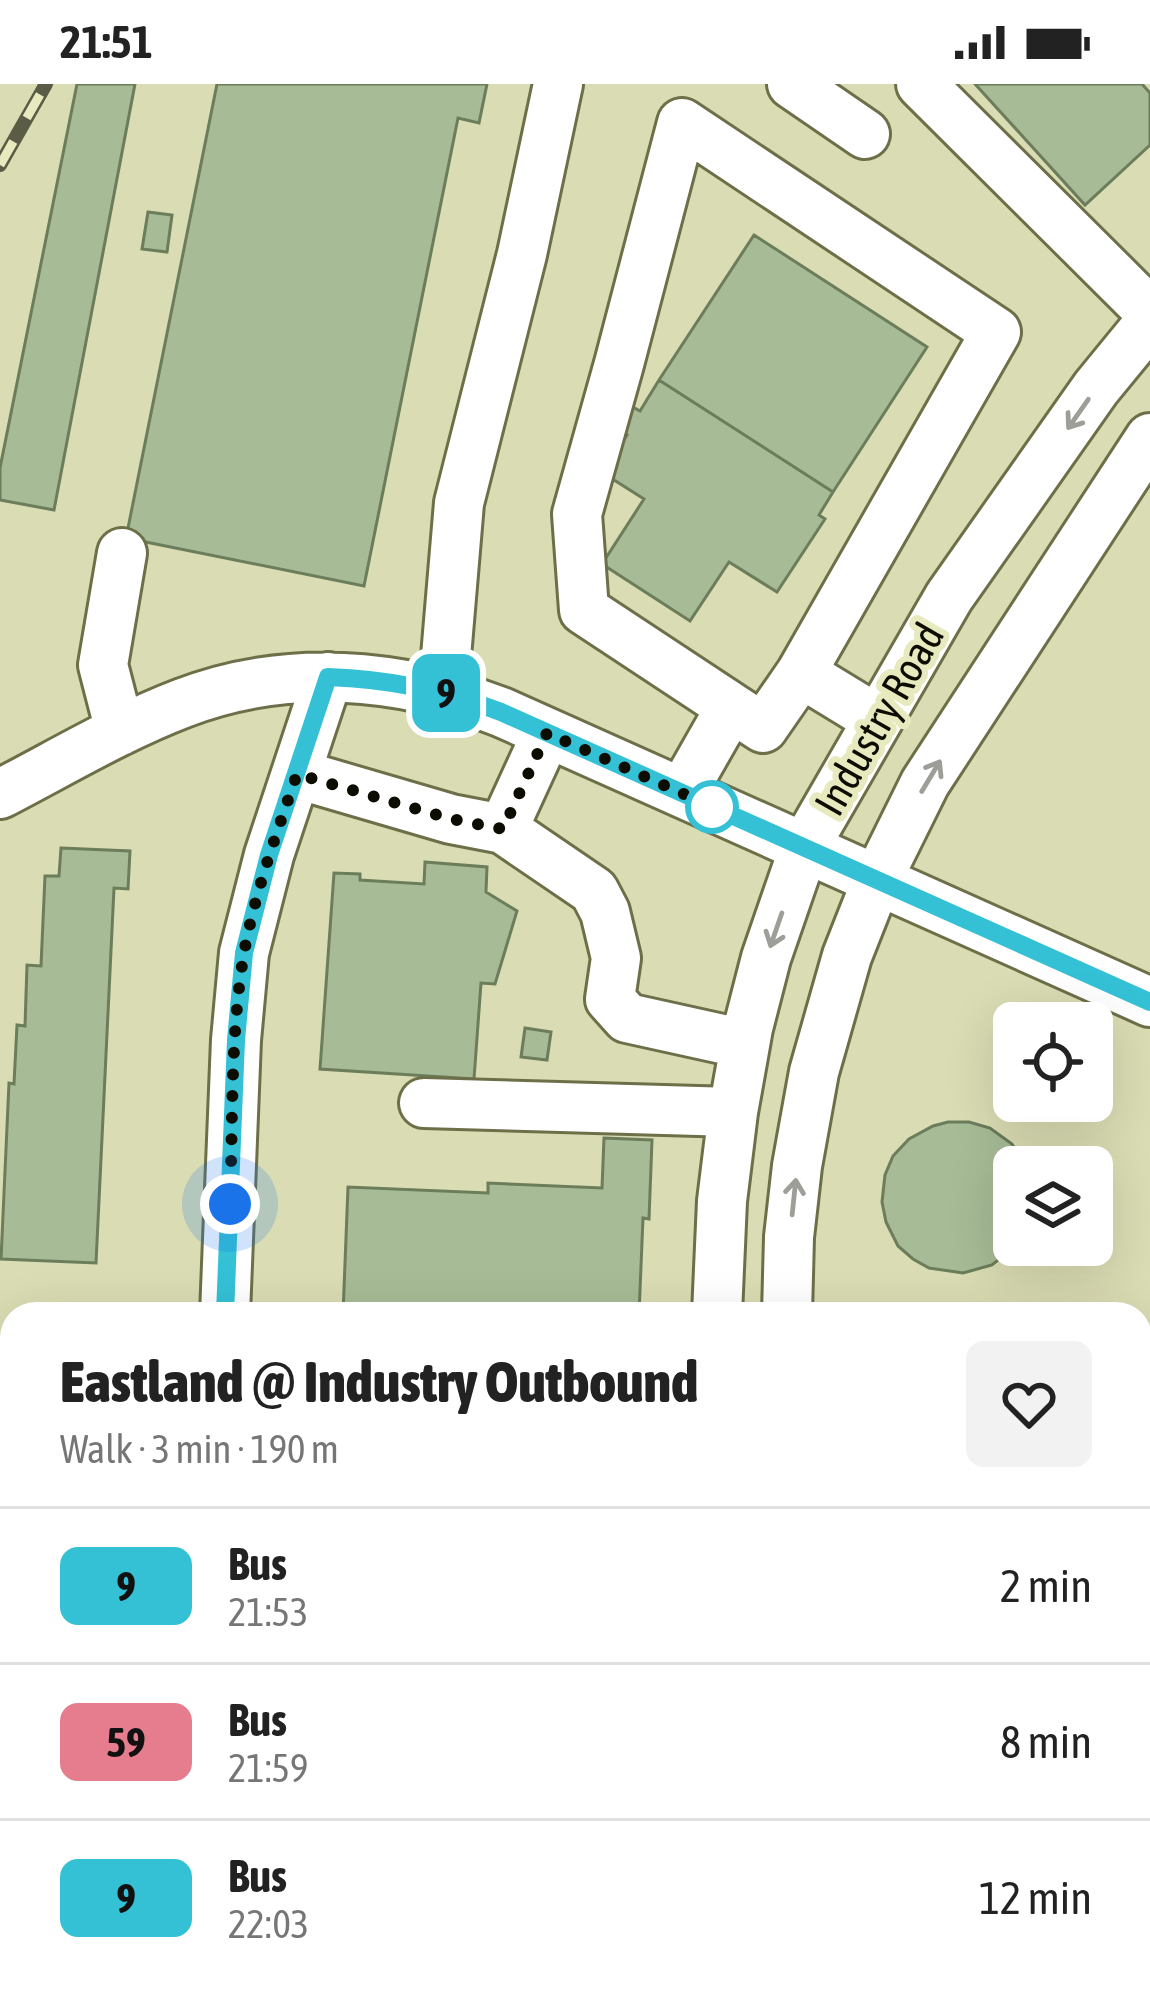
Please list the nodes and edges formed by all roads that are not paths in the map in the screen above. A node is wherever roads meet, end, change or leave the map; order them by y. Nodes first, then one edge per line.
1 (558, 84) edge
2 (792, 84) edge
3 (921, 84) edge
4 (865, 134) dead end
5 (1150, 312) edge
6 (1150, 322) edge
7 (1150, 438) edge
8 (122, 553) dead end
9 (801, 673) junction
10 (328, 677) junction
11 (443, 692) junction
12 (731, 707) junction
13 (878, 720) junction
14 (120, 731) junction
15 (547, 733) junction
16 (297, 774) junction
17 (682, 793) junction
18 (0, 794) edge
19 (503, 829) junction
20 (804, 848) junction
21 (877, 880) junction
22 (1150, 1002) edge
23 (746, 1044) junction
24 (424, 1103) dead end
25 (733, 1112) junction
26 (225, 1302) edge
27 (718, 1302) edge
28 (787, 1302) edge

1 - 11 street
2 - 4 street
3 - 5 street
6 -> 13 street, Industry Road
21 -> 7 street, Industry Road
8 - 14 street
9 - 12 street
9 - 12 street
9 - 13 street
10 - 11 street
10 - 14 street
10 - 16 street
11 - 15 street
12 - 17 street
13 - 20 street, Industry Road
14 - 18 street
15 - 17 street
15 - 19 street
16 - 19 street
16 - 26 street
17 - 20 street
19 - 23 street
20 - 21 street
20 -> 23 street, Industry Road
21 - 22 street
28 -> 21 street, Industry Road
23 - 25 street, Industry Road
24 - 25 street
25 - 27 street, Industry Road

